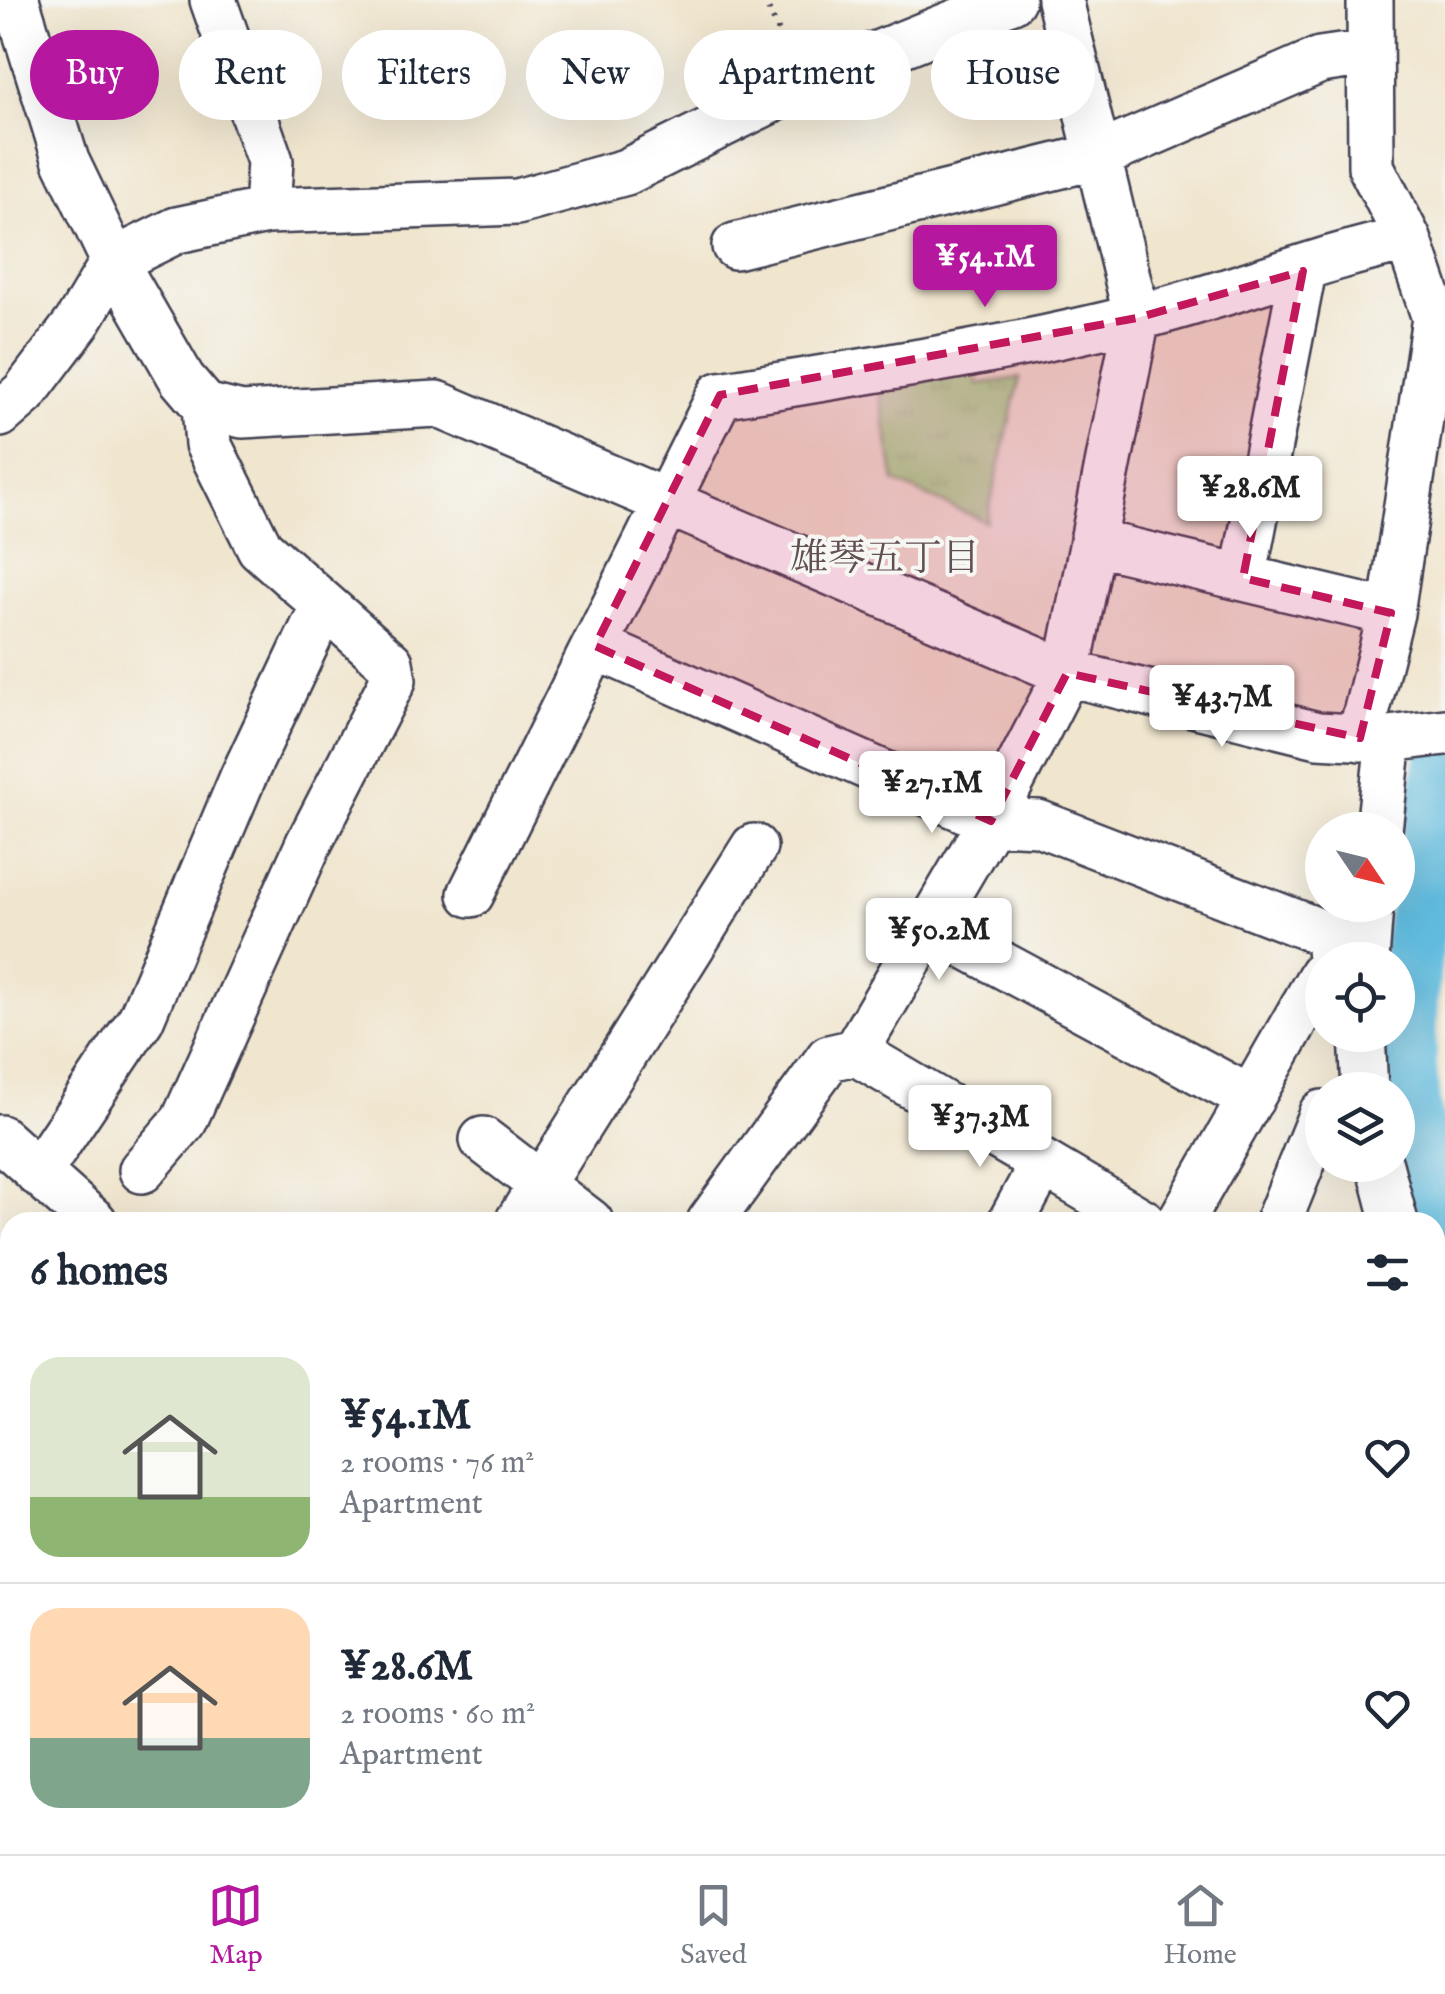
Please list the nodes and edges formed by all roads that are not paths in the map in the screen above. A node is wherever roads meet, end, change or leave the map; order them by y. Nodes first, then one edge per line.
1 (16, 0) edge
2 (213, 0) edge
3 (1012, 0) edge
4 (1060, 0) edge
5 (1370, 0) edge
6 (1368, 53) junction
7 (1098, 156) junction
8 (266, 211) junction
9 (1408, 239) junction
10 (735, 246) dead end
11 (114, 260) junction
12 (1303, 271) junction
13 (1137, 318) junction
14 (206, 406) junction
15 (0, 414) edge
16 (665, 502) junction
17 (1093, 542) junction
18 (1243, 578) junction
19 (324, 605) junction
20 (1390, 613) junction
21 (595, 646) junction
22 (1066, 673) junction
23 (1400, 737) edge
24 (1383, 812) edge
25 (992, 821) junction
26 (754, 847) dead end
27 (471, 894) dead end
28 (930, 926) junction
29 (1328, 942) edge
30 (1305, 1004) edge
31 (855, 1052) junction
32 (1251, 1099) junction
33 (0, 1138) edge
34 (483, 1140) dead end
35 (1305, 1160) edge
36 (1043, 1164) junction
37 (142, 1170) dead end
38 (38, 1172) junction
39 (1384, 1182) edge
40 (529, 1206) edge
41 (83, 1212) edge
42 (717, 1212) edge
43 (1017, 1212) edge
44 (1127, 1212) edge
45 (1186, 1212) edge
46 (1284, 1212) edge
47 (1392, 1212) edge

1 - 11 street
2 - 8 street
3 - 8 street
4 - 7 street
5 - 6 street
6 - 7 street
6 - 9 street
7 - 10 street
7 - 13 street
8 - 11 street
9 - 12 street
9 - 20 street
11 - 14 street
11 - 15 street
12 - 13 street
12 - 18 street
13 - 16 street
13 - 17 street
14 - 16 street
14 - 19 street
16 - 21 street
16 - 22 street
17 - 18 street
17 - 22 street
18 - 20 street
19 - 37 street
19 - 38 street
20 - 23 street
21 - 25 street
21 - 27 street
22 - 23 street
22 - 25 street
23 - 24 street
25 - 28 street
25 - 29 street
26 - 40 street
28 - 31 street
28 - 32 street
30 - 32 street
31 - 36 street
31 - 42 street
32 - 45 street
33 - 38 street
34 - 40 street
35 - 46 street
36 - 43 street
36 - 44 street
38 - 41 street
39 - 47 street

